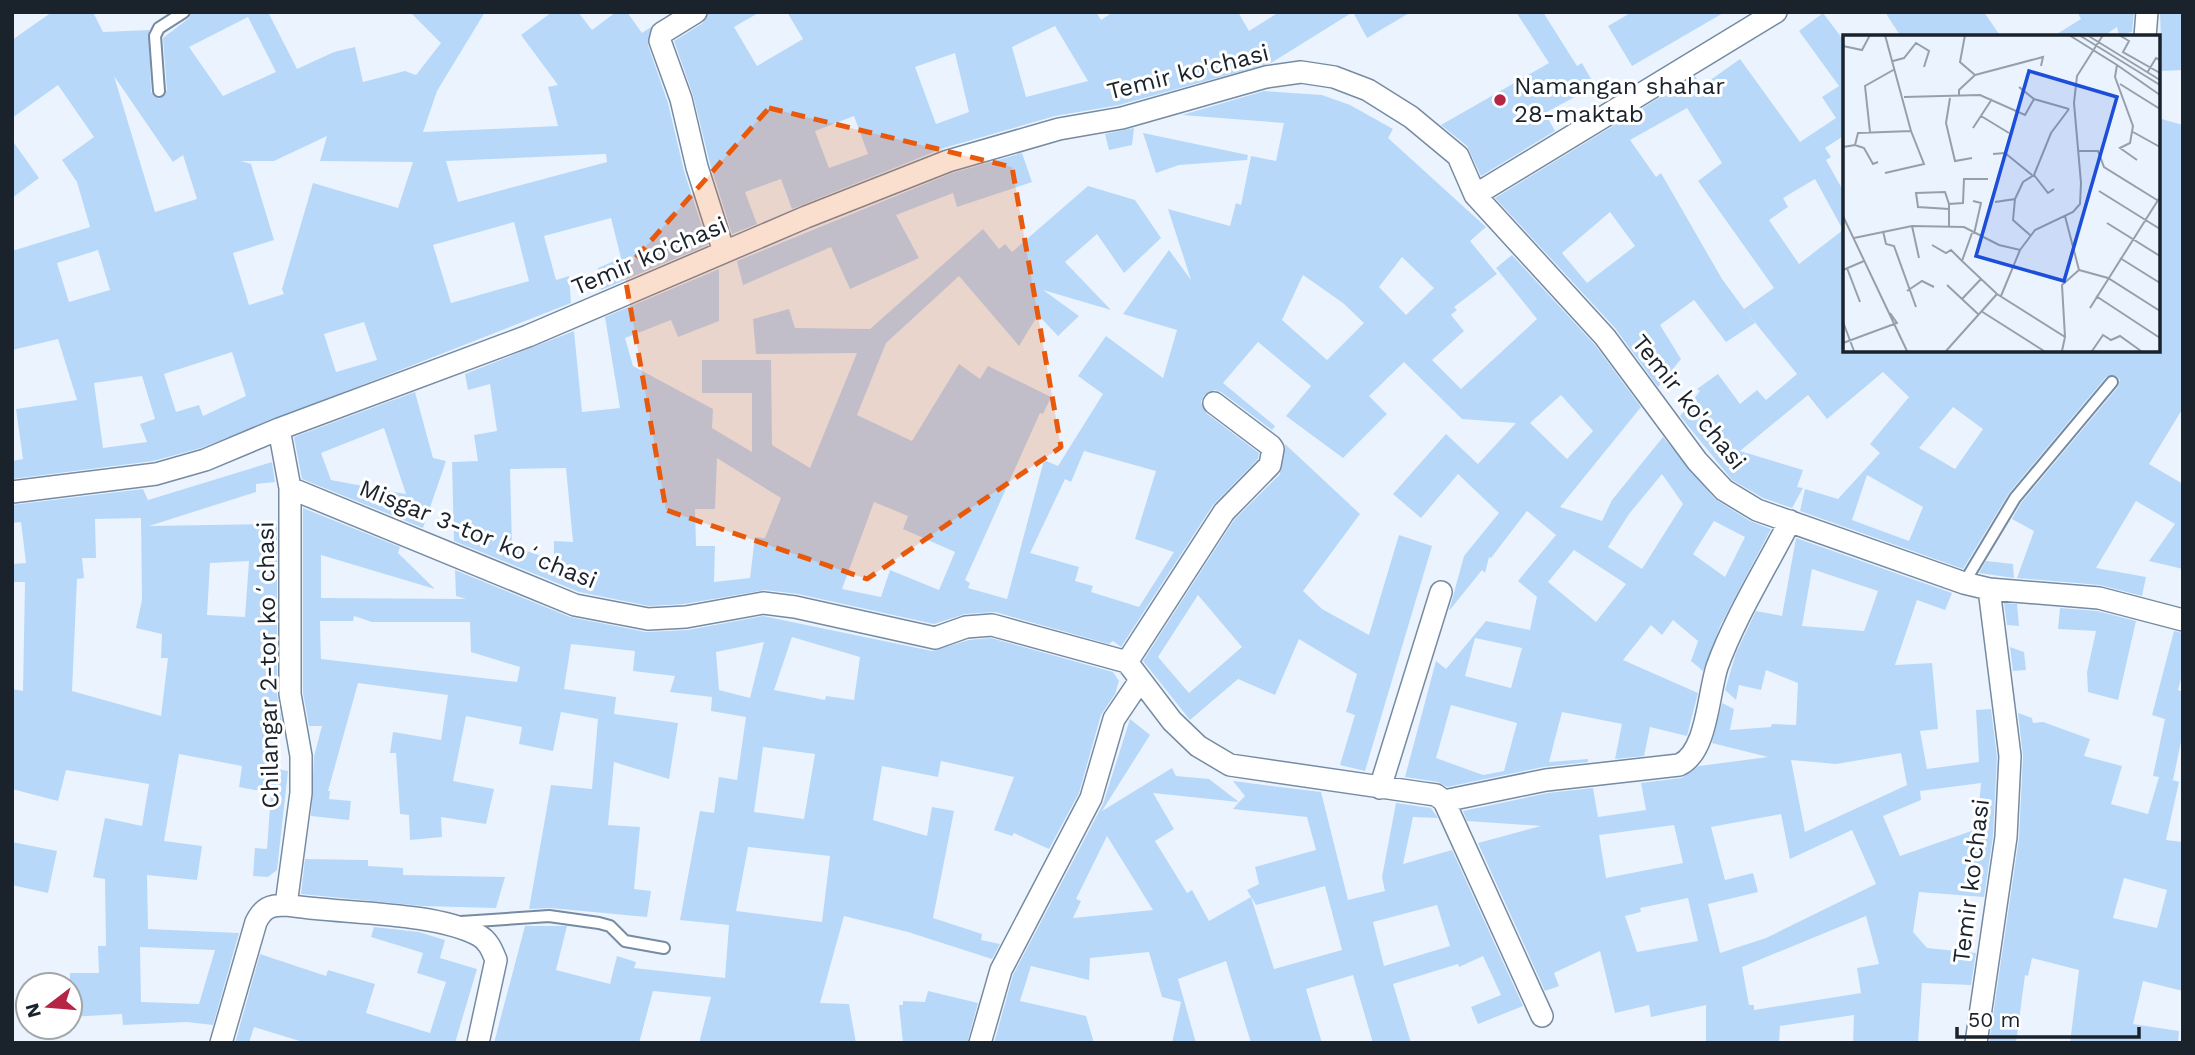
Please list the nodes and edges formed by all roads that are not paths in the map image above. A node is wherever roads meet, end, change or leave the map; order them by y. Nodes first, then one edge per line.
1 (184, 12) edge
2 (696, 12) edge
3 (1776, 12) edge
4 (2147, 12) edge
5 (2145, 35) edge
6 (159, 91) dead end
7 (1475, 195) junction
8 (724, 252) junction
9 (2112, 382) dead end
10 (1214, 403) dead end
11 (279, 429) junction
12 (290, 488) junction
13 (12, 492) edge
14 (1790, 521) junction
15 (1964, 583) junction
16 (1989, 589) junction
17 (1441, 592) dead end
18 (2183, 620) edge
19 (1127, 662) junction
20 (1139, 682) junction
21 (1380, 789) junction
22 (1444, 801) junction
23 (286, 905) junction
24 (446, 923) junction
25 (664, 948) dead end
26 (1542, 1016) dead end
27 (221, 1043) edge
28 (478, 1043) edge
29 (980, 1043) edge
30 (1976, 1043) edge

1 - 6 lane
2 - 8 street
3 - 7 street
4 - 5 street
7 - 8 street, Temir ko'chasi
7 - 14 street, Temir ko'chasi
8 - 11 street, Temir ko'chasi
9 - 15 lane
10 - 19 street
11 - 12 street, Chilangar 2-tor koʻchasi
11 - 13 street, Temir ko'chasi
12 - 19 street, Misgar 3-tor koʻchasi
12 - 23 street, Chilangar 2-tor koʻchasi
14 - 15 street, Temir ko'chasi
14 - 22 street
15 - 16 street, Temir ko'chasi
16 - 18 street
16 - 30 street, Temir ko'chasi
17 - 21 street
19 - 20 street
20 - 21 street
20 - 29 street
21 - 22 street
22 - 26 street
23 - 24 street
23 - 27 street
24 - 25 lane
24 - 28 street

